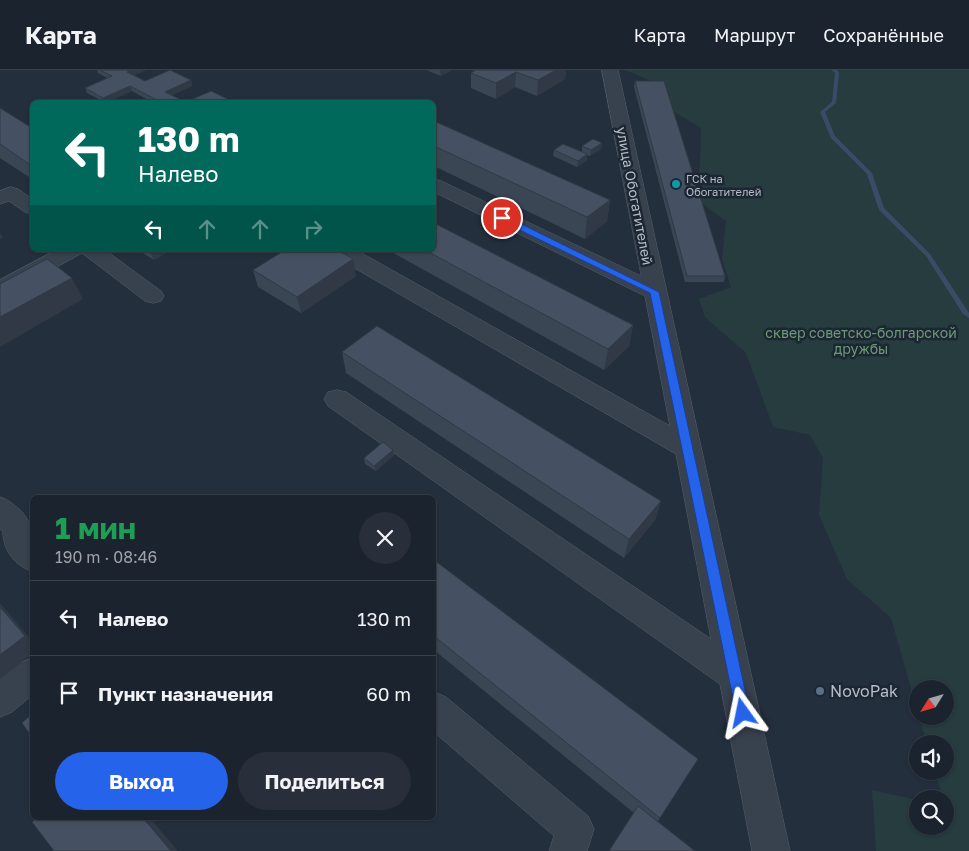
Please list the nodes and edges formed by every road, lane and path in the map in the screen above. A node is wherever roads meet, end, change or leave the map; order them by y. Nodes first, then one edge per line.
1 (610, 70) edge
2 (436, 186) edge
3 (4, 192) edge
4 (30, 207) edge
5 (69, 252) edge
6 (93, 252) edge
7 (344, 252) edge
8 (0, 289) edge
9 (654, 292) junction
10 (153, 296) dead end
11 (337, 399) dead end
12 (687, 448) junction
13 (0, 509) edge
14 (30, 556) edge
15 (735, 675) junction
16 (30, 676) edge
17 (0, 700) edge
18 (436, 711) edge
19 (568, 851) edge
20 (771, 851) edge

1 - 9 street, улица Обогатителей
2 - 9 street
3 - 4 street
5 - 8 street
6 - 10 street
7 - 12 street
9 - 12 street, улица Обогатителей
11 - 15 street
12 - 15 street, улица Обогатителей
13 - 14 street
15 - 20 street, улица Обогатителей
16 - 17 street
18 - 19 street

